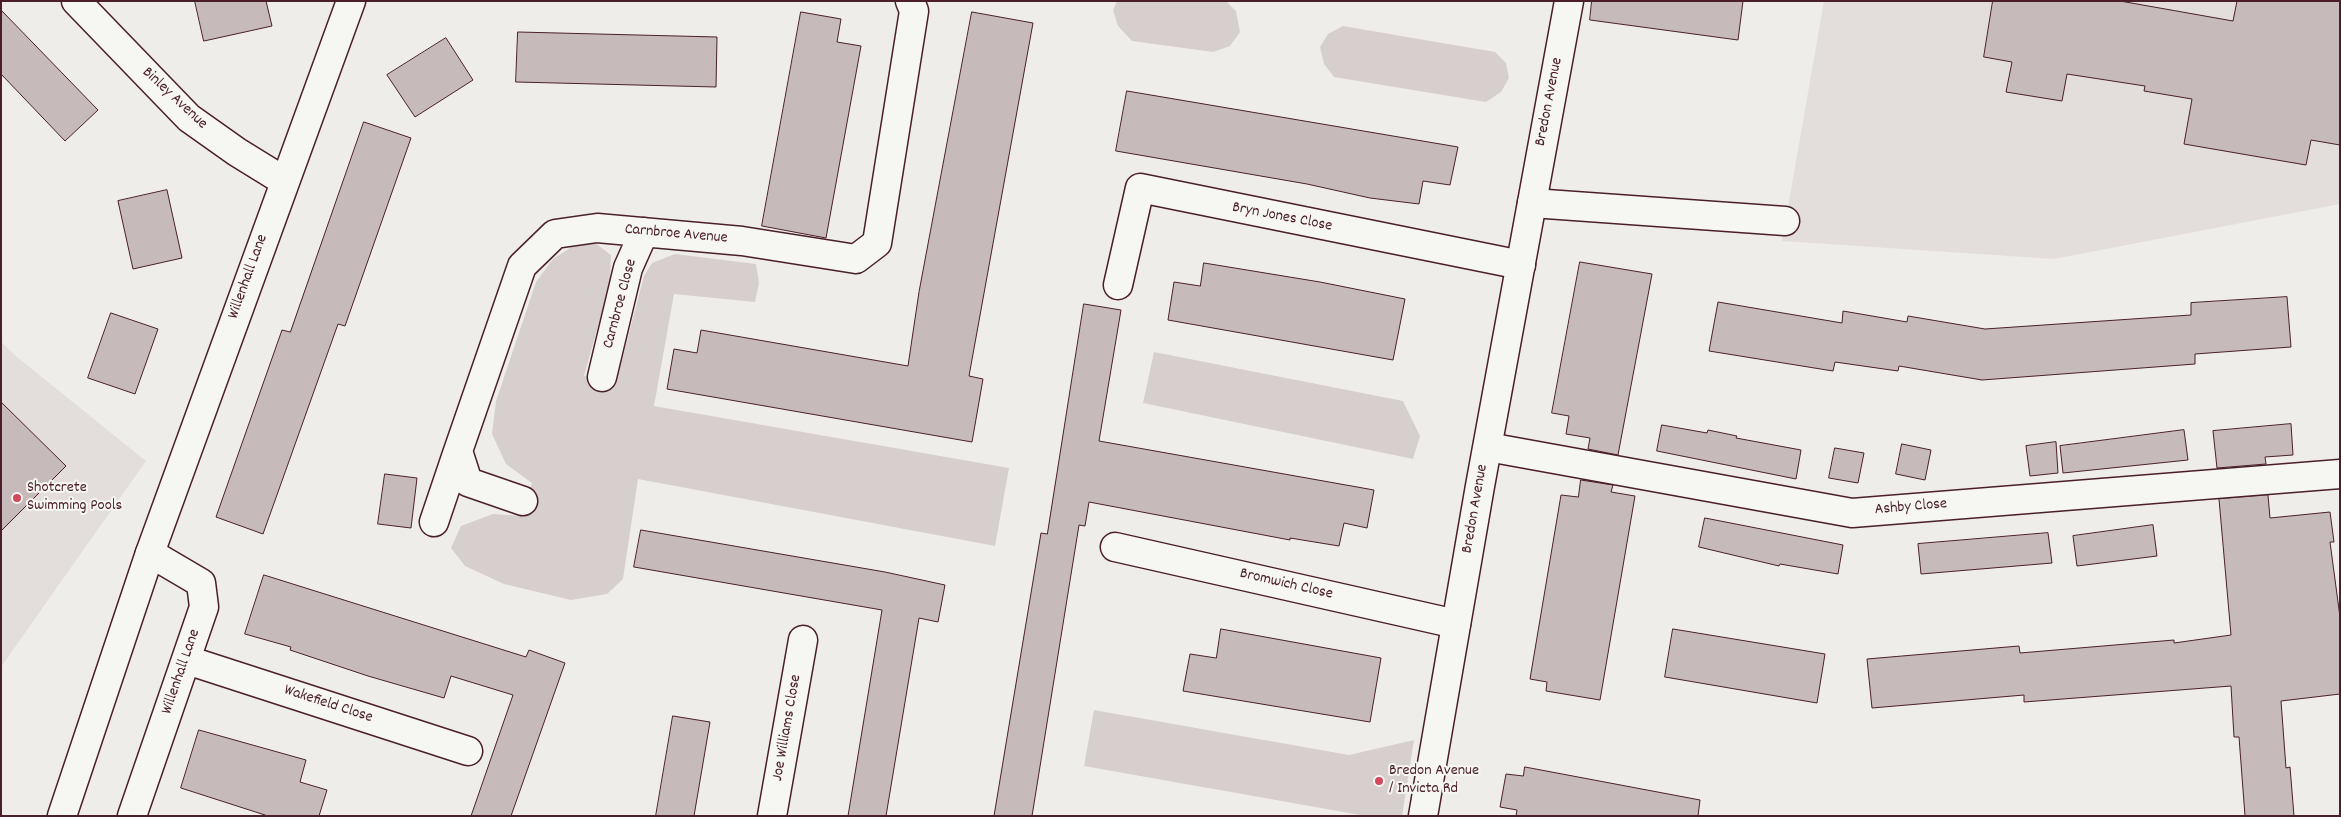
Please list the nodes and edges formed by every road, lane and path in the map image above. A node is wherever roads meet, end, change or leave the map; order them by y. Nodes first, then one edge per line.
1 (76, 1) edge
2 (351, 1) edge
3 (910, 1) edge
4 (1569, 1) edge
5 (284, 180) junction
6 (1532, 203) junction
7 (1786, 221) dead end
8 (644, 232) junction
9 (1521, 266) junction
10 (1118, 285) dead end
11 (602, 377) dead end
12 (1488, 447) junction
13 (458, 451) junction
14 (2340, 474) edge
15 (522, 501) dead end
16 (434, 522) dead end
17 (1115, 547) dead end
18 (150, 553) junction
19 (1456, 624) junction
20 (803, 640) dead end
21 (187, 660) junction
22 (468, 751) dead end
23 (62, 816) edge
24 (132, 816) edge
25 (772, 816) edge
26 (1423, 816) edge

1 - 5 street, Binley Avenue
2 - 5 street, Willenhall Lane
3 - 8 street, Carnbroe Avenue
4 - 6 street, Bredon Avenue
5 - 18 street, Willenhall Lane
6 - 7 street
6 - 9 street, Bredon Avenue
8 - 11 street, Carnbroe Close
8 - 13 street, Carnbroe Avenue
9 - 10 street, Bryn Jones Close
9 - 12 street, Bredon Avenue
12 - 14 street, Ashby Close
12 - 19 street, Bredon Avenue
13 - 15 street
13 - 16 street
17 - 19 street, Bromwich Close
18 - 21 street, Willenhall Lane
18 - 23 street, Willenhall Lane
19 - 26 street, Bredon Avenue
20 - 25 street, Joe Williams Close
21 - 22 street, Wakefield Close
21 - 24 street, Willenhall Lane

